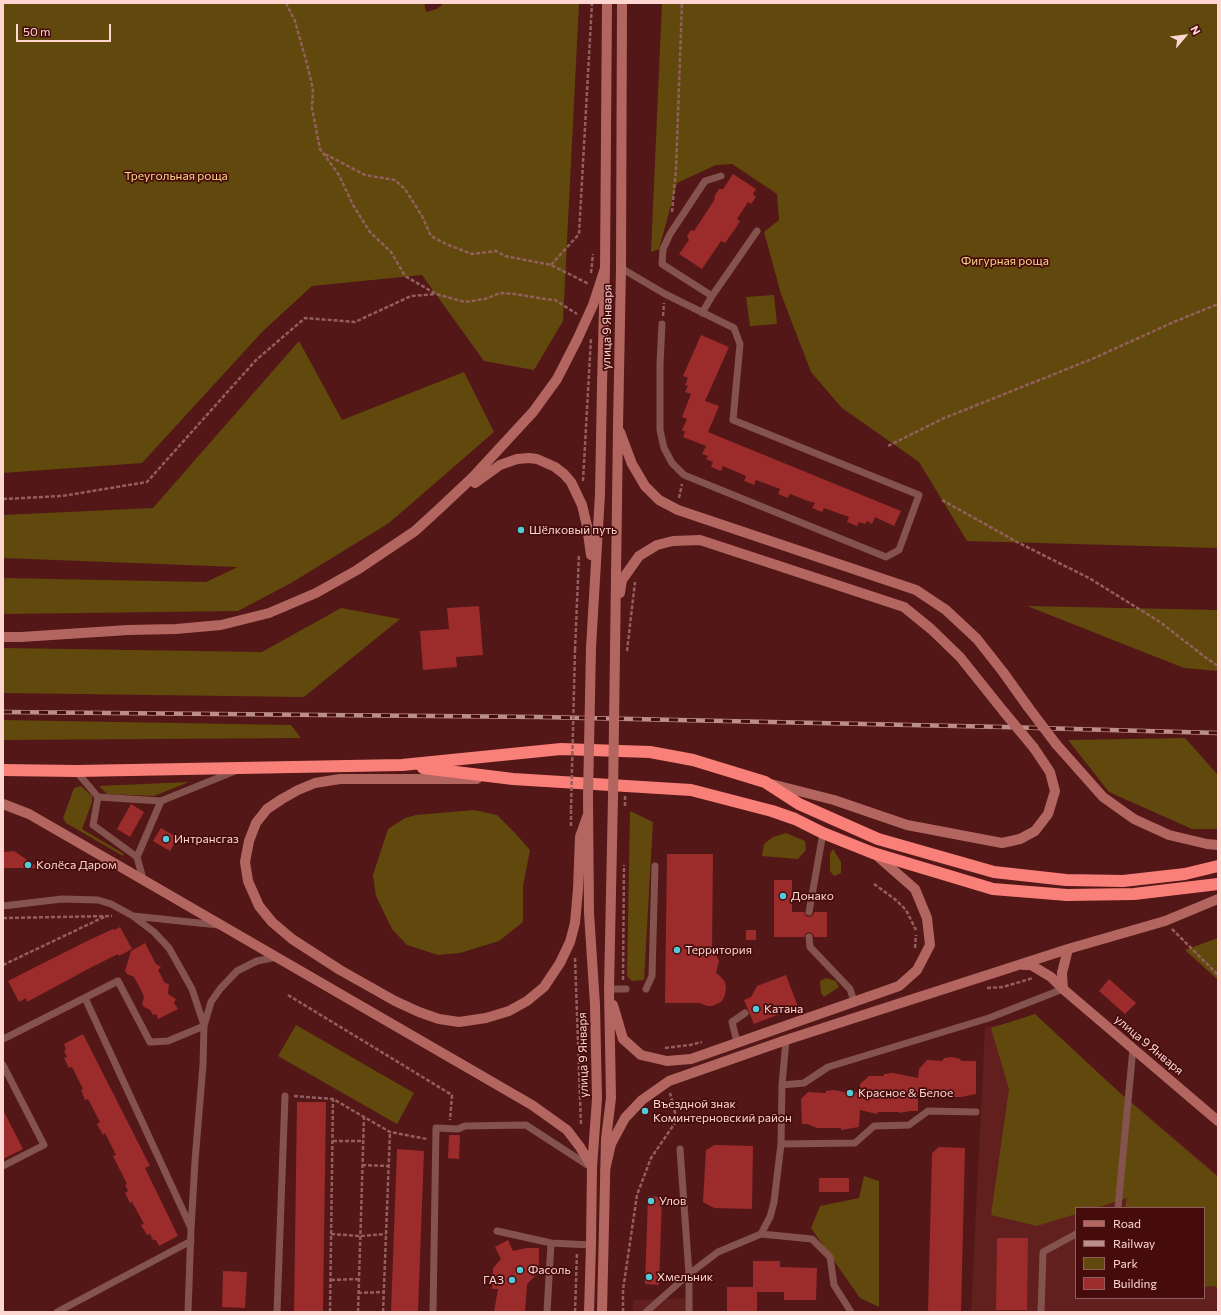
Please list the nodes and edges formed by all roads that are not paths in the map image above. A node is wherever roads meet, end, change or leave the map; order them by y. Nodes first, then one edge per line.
1 (607, 3) edge
2 (622, 3) edge
3 (721, 176) dead end
4 (757, 231) dead end
5 (605, 268) junction
6 (621, 268) junction
7 (712, 296) junction
8 (702, 313) junction
9 (662, 324) road end
10 (618, 427) junction
11 (439, 509) junction
12 (594, 581) junction
13 (616, 613) junction
14 (3, 637) edge
15 (402, 765) junction
16 (244, 767) junction
17 (3, 770) edge
18 (76, 771) junction
19 (513, 779) junction
20 (765, 782) junction
21 (98, 797) junction
22 (161, 801) junction
23 (3, 804) edge
24 (587, 817) junction
25 (823, 833) junction
26 (1218, 845) edge
27 (873, 853) junction
28 (137, 856) junction
29 (655, 866) dead end
30 (1218, 866) edge
31 (143, 879) junction
32 (1218, 884) edge
33 (1218, 899) edge
34 (3, 906) edge
35 (809, 912) dead end
36 (133, 916) junction
37 (223, 926) junction
38 (809, 937) dead end
39 (1068, 949) junction
40 (276, 957) junction
41 (1019, 965) junction
42 (609, 989) junction
43 (624, 989) road end
44 (646, 989) dead end
45 (1063, 989) junction
46 (85, 998) junction
47 (854, 1001) junction
48 (745, 1013) dead end
49 (204, 1026) junction
50 (3, 1039) edge
51 (786, 1040) junction
52 (737, 1042) junction
53 (1133, 1048) junction
54 (3, 1065) edge
55 (782, 1085) junction
56 (285, 1096) road end
57 (976, 1112) dead end
58 (1218, 1121) edge
59 (781, 1144) junction
60 (680, 1149) dead end
61 (3, 1166) edge
62 (592, 1167) junction
63 (605, 1170) junction
64 (1118, 1207) edge
65 (191, 1229) junction
66 (496, 1231) dead end
67 (761, 1234) junction
68 (1075, 1235) edge
69 (191, 1241) junction
70 (551, 1243) junction
71 (591, 1245) junction
72 (689, 1274) junction
73 (56, 1312) edge
74 (188, 1312) edge
75 (277, 1312) edge
76 (433, 1312) edge
77 (547, 1312) edge
78 (589, 1312) edge
79 (602, 1312) edge
80 (646, 1312) edge
81 (689, 1312) edge
82 (851, 1312) edge
83 (1041, 1312) edge

1 - 5 main road, улица 9 Января
2 - 6 main road, улица 9 Января
3 - 7 lane
4 - 7 lane
5 - 11 main road
5 - 12 main road, улица 9 Января
6 - 8 lane
6 - 10 main road, улица 9 Января
7 - 8 lane
8 - 9 lane
10 - 13 main road, улица 9 Января
10 - 26 main road, bridge
11 - 12 main road
11 - 14 main road
12 - 24 main road, улица 9 Января, bridge
13 - 20 main road, bridge
13 - 42 main road, улица 9 Января, bridge
15 - 16 highway
15 - 19 highway
15 - 20 highway
16 - 18 highway
16 - 22 lane
17 - 18 highway
18 - 21 lane
19 - 24 main road
19 - 25 highway
20 - 30 highway
21 - 22 lane
21 - 28 lane
22 - 28 lane
23 - 31 main road
24 - 62 main road, улица 9 Января
25 - 27 highway
25 - 35 lane
27 - 32 highway
27 - 47 main road
28 - 31 lane
29 - 44 lane
31 - 37 main road
33 - 39 main road
34 - 36 lane
36 - 37 lane
36 - 49 lane
37 - 40 main road
38 - 47 lane
39 - 41 main road
39 - 45 main road
40 - 49 lane
40 - 62 main road
41 - 45 main road, улица 9 Января
41 - 51 main road
42 - 43 lane
42 - 52 main road
42 - 63 main road
45 - 53 main road, улица 9 Января
45 - 55 lane
46 - 49 lane
46 - 50 lane
46 - 65 lane
47 - 52 main road
48 - 52 lane
49 - 65 lane
51 - 55 lane
51 - 63 main road
53 - 58 main road, улица 9 Января
53 - 64 lane
54 - 61 lane
55 - 59 lane
56 - 75 lane
57 - 59 lane
59 - 67 lane
60 - 72 lane
62 - 71 main road, улица 9 Января
62 - 76 lane
63 - 79 main road
65 - 69 lane
66 - 70 lane
67 - 72 lane
67 - 82 lane
68 - 83 lane
69 - 73 lane
69 - 74 lane
70 - 71 lane
70 - 77 lane
71 - 78 main road, улица 9 Января
72 - 80 lane
72 - 81 lane

